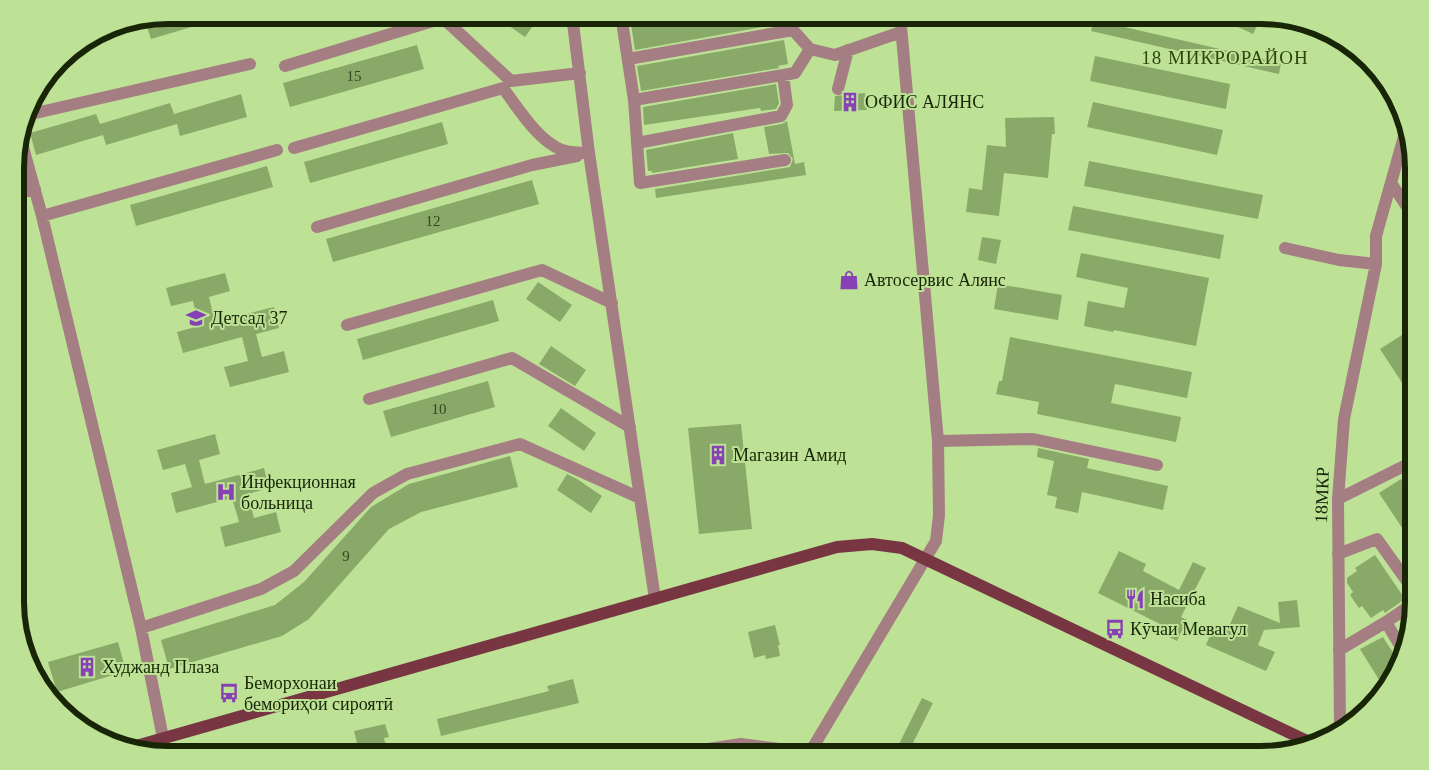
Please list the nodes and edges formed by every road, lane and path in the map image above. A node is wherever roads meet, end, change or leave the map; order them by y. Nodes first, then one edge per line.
1 (423, 24) edge
2 (449, 24) edge
3 (573, 24) edge
4 (622, 24) edge
5 (792, 24) edge
6 (901, 24) edge
7 (793, 30) junction
8 (901, 32) junction
9 (810, 49) junction
10 (848, 50) junction
11 (628, 59) junction
12 (250, 64) dead end
13 (285, 66) dead end
14 (580, 73) junction
15 (782, 75) junction
16 (838, 88) dead end
17 (634, 100) junction
18 (35, 113) edge
19 (1402, 142) edge
20 (637, 143) junction
21 (294, 148) dead end
22 (277, 150) dead end
23 (25, 152) edge
24 (589, 153) junction
25 (785, 160) dead end
26 (1391, 183) junction
27 (35, 189) junction
28 (24, 192) edge
29 (1405, 204) edge
30 (42, 216) junction
31 (317, 228) dead end
32 (1285, 248) dead end
33 (1376, 264) junction
34 (612, 303) junction
35 (347, 325) dead end
36 (369, 398) dead end
37 (630, 427) junction
38 (938, 441) junction
39 (1157, 465) dead end
40 (1405, 466) edge
41 (640, 498) junction
42 (1338, 499) junction
43 (1338, 554) junction
44 (925, 559) junction
45 (1405, 578) edge
46 (655, 599) junction
47 (1405, 609) edge
48 (1386, 622) junction
49 (141, 628) junction
50 (1399, 644) edge
51 (1339, 650) junction
52 (1340, 723) edge
53 (164, 738) junction
54 (1304, 740) edge
55 (144, 744) edge
56 (728, 746) edge
57 (753, 746) edge
58 (815, 746) edge

1 - 13 street
2 - 14 street
3 - 14 street
4 - 11 street
5 - 7 street
6 - 8 street
7 - 9 street
7 - 11 street
8 - 10 street
8 - 38 street
9 - 10 street
9 - 15 street
10 - 16 street
11 - 17 street
12 - 18 street
14 - 24 street
15 - 17 street
15 - 20 street
17 - 20 street
19 - 26 street, 18МКР
20 - 25 street
21 - 24 street
22 - 30 street
23 - 27 street
24 - 31 street
24 - 34 street
26 - 29 street
26 - 33 street, 18МКР
27 - 28 street
27 - 30 street
30 - 49 street
32 - 33 street
33 - 42 street, 18МКР
34 - 35 street
34 - 37 street
36 - 37 street
37 - 41 street
38 - 39 street
38 - 44 street
40 - 42 street
41 - 46 street
41 - 49 street
42 - 43 street, 18МКР
43 - 45 street
43 - 51 street, 18МКР
44 - 46 main road
44 - 54 main road
44 - 58 street
46 - 53 main road
47 - 48 street
48 - 50 street
48 - 51 street
49 - 53 street
51 - 52 street, 18МКР
53 - 55 main road
56 - 57 street

